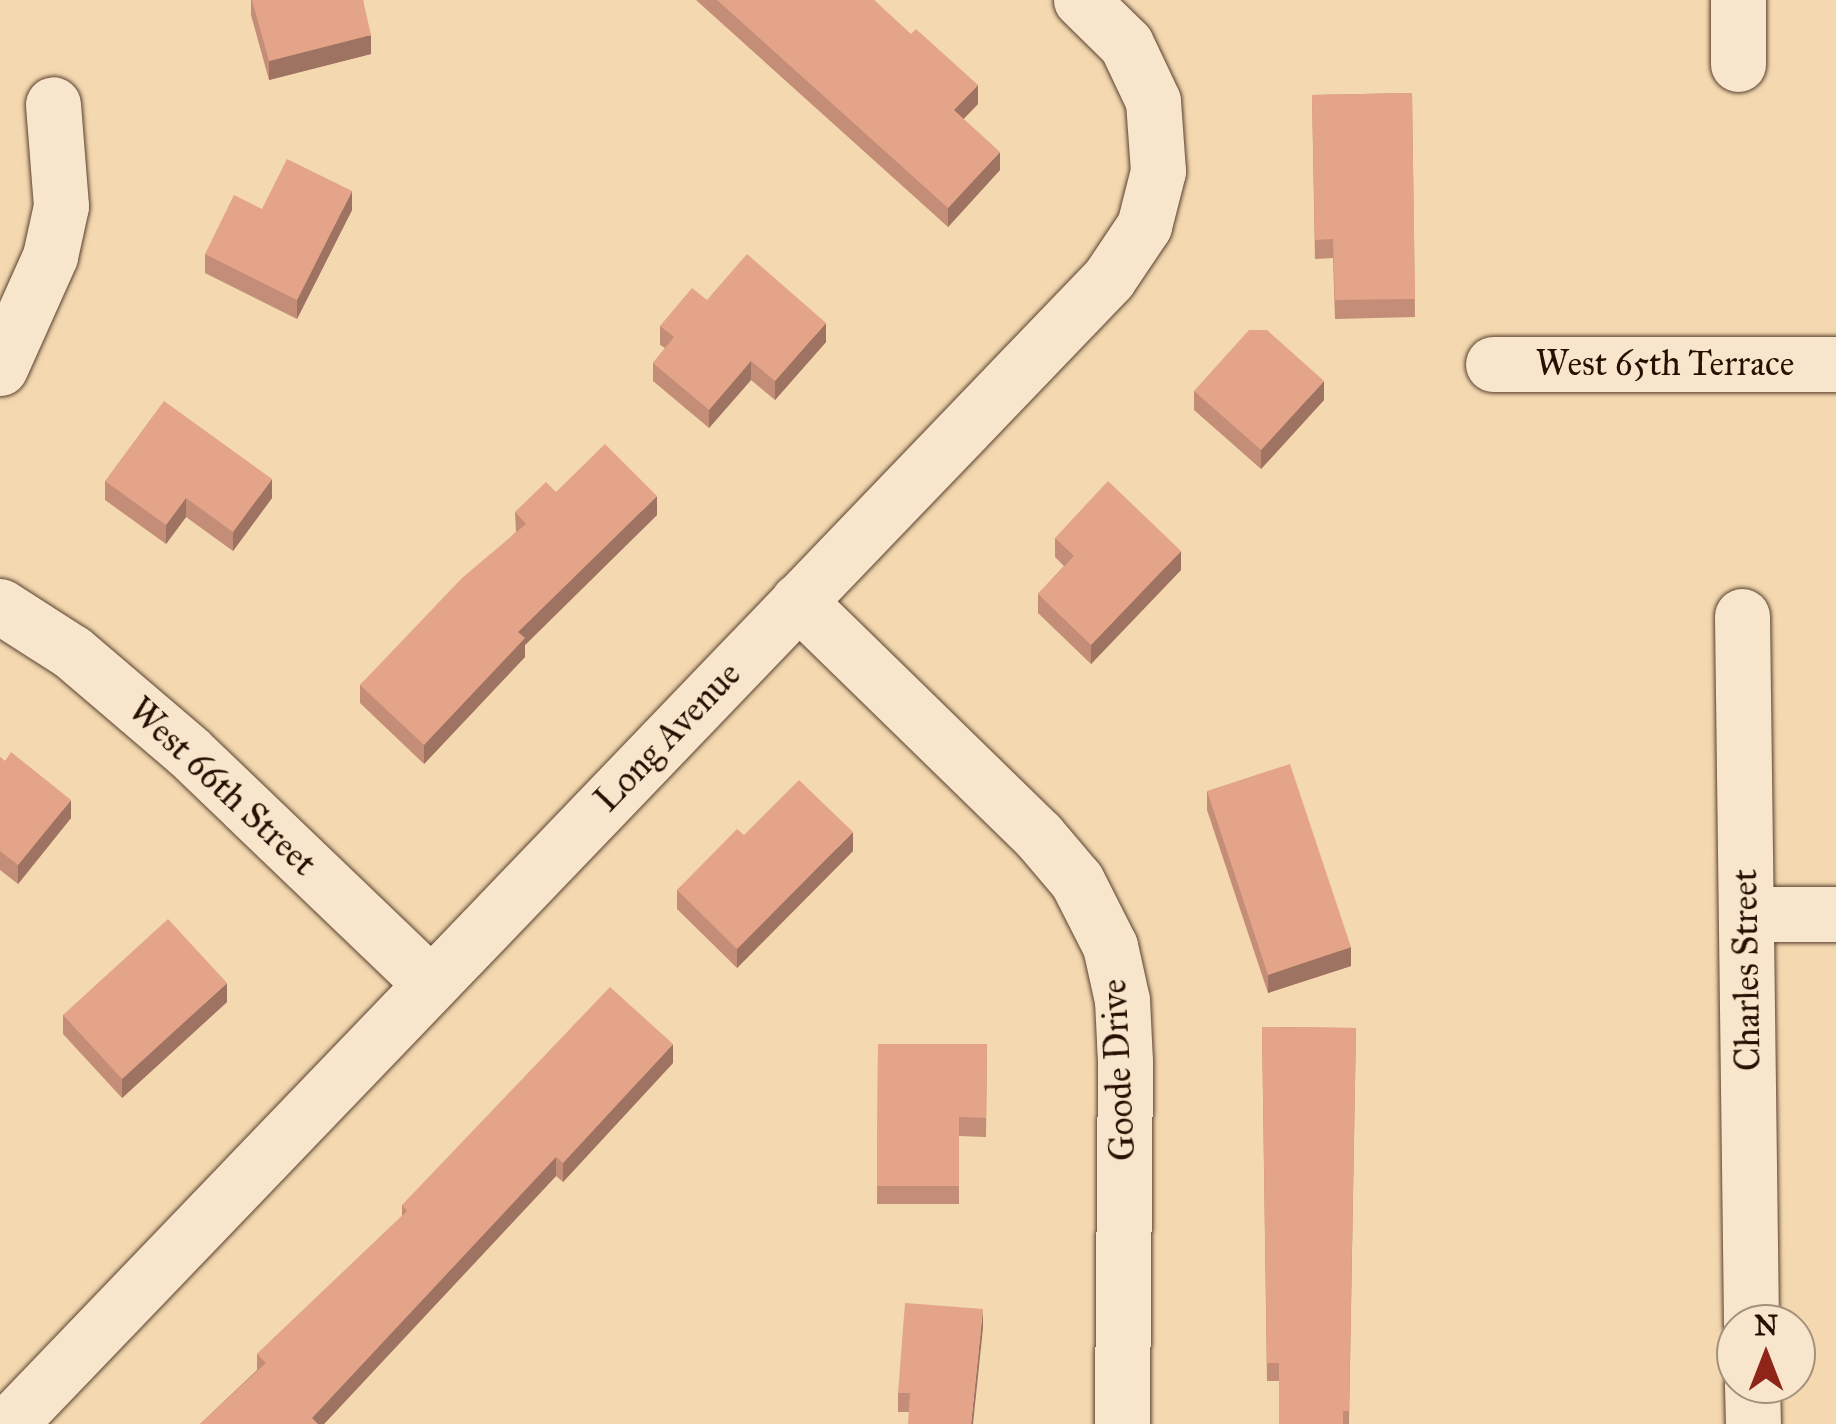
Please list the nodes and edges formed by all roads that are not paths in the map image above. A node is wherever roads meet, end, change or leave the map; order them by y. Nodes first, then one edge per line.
1 (1080, 0) edge
2 (1738, 0) edge
3 (1738, 64) dead end
4 (53, 104) dead end
5 (1493, 364) dead end
6 (1836, 364) edge
7 (0, 368) edge
8 (798, 601) junction
9 (0, 606) edge
10 (1742, 616) dead end
11 (1746, 914) junction
12 (1836, 914) edge
13 (431, 984) junction
14 (1751, 1304) edge
15 (8, 1424) edge
16 (1122, 1424) edge

1 - 8 street, Long Avenue
2 - 3 street
4 - 7 street
5 - 6 street, West 65th Terrace
8 - 13 street, Long Avenue
8 - 16 street, Goode Drive
9 - 13 street, West 66th Street
10 - 11 street, Charles Street
11 - 12 street
11 - 14 street, Charles Street
13 - 15 street, Long Avenue

